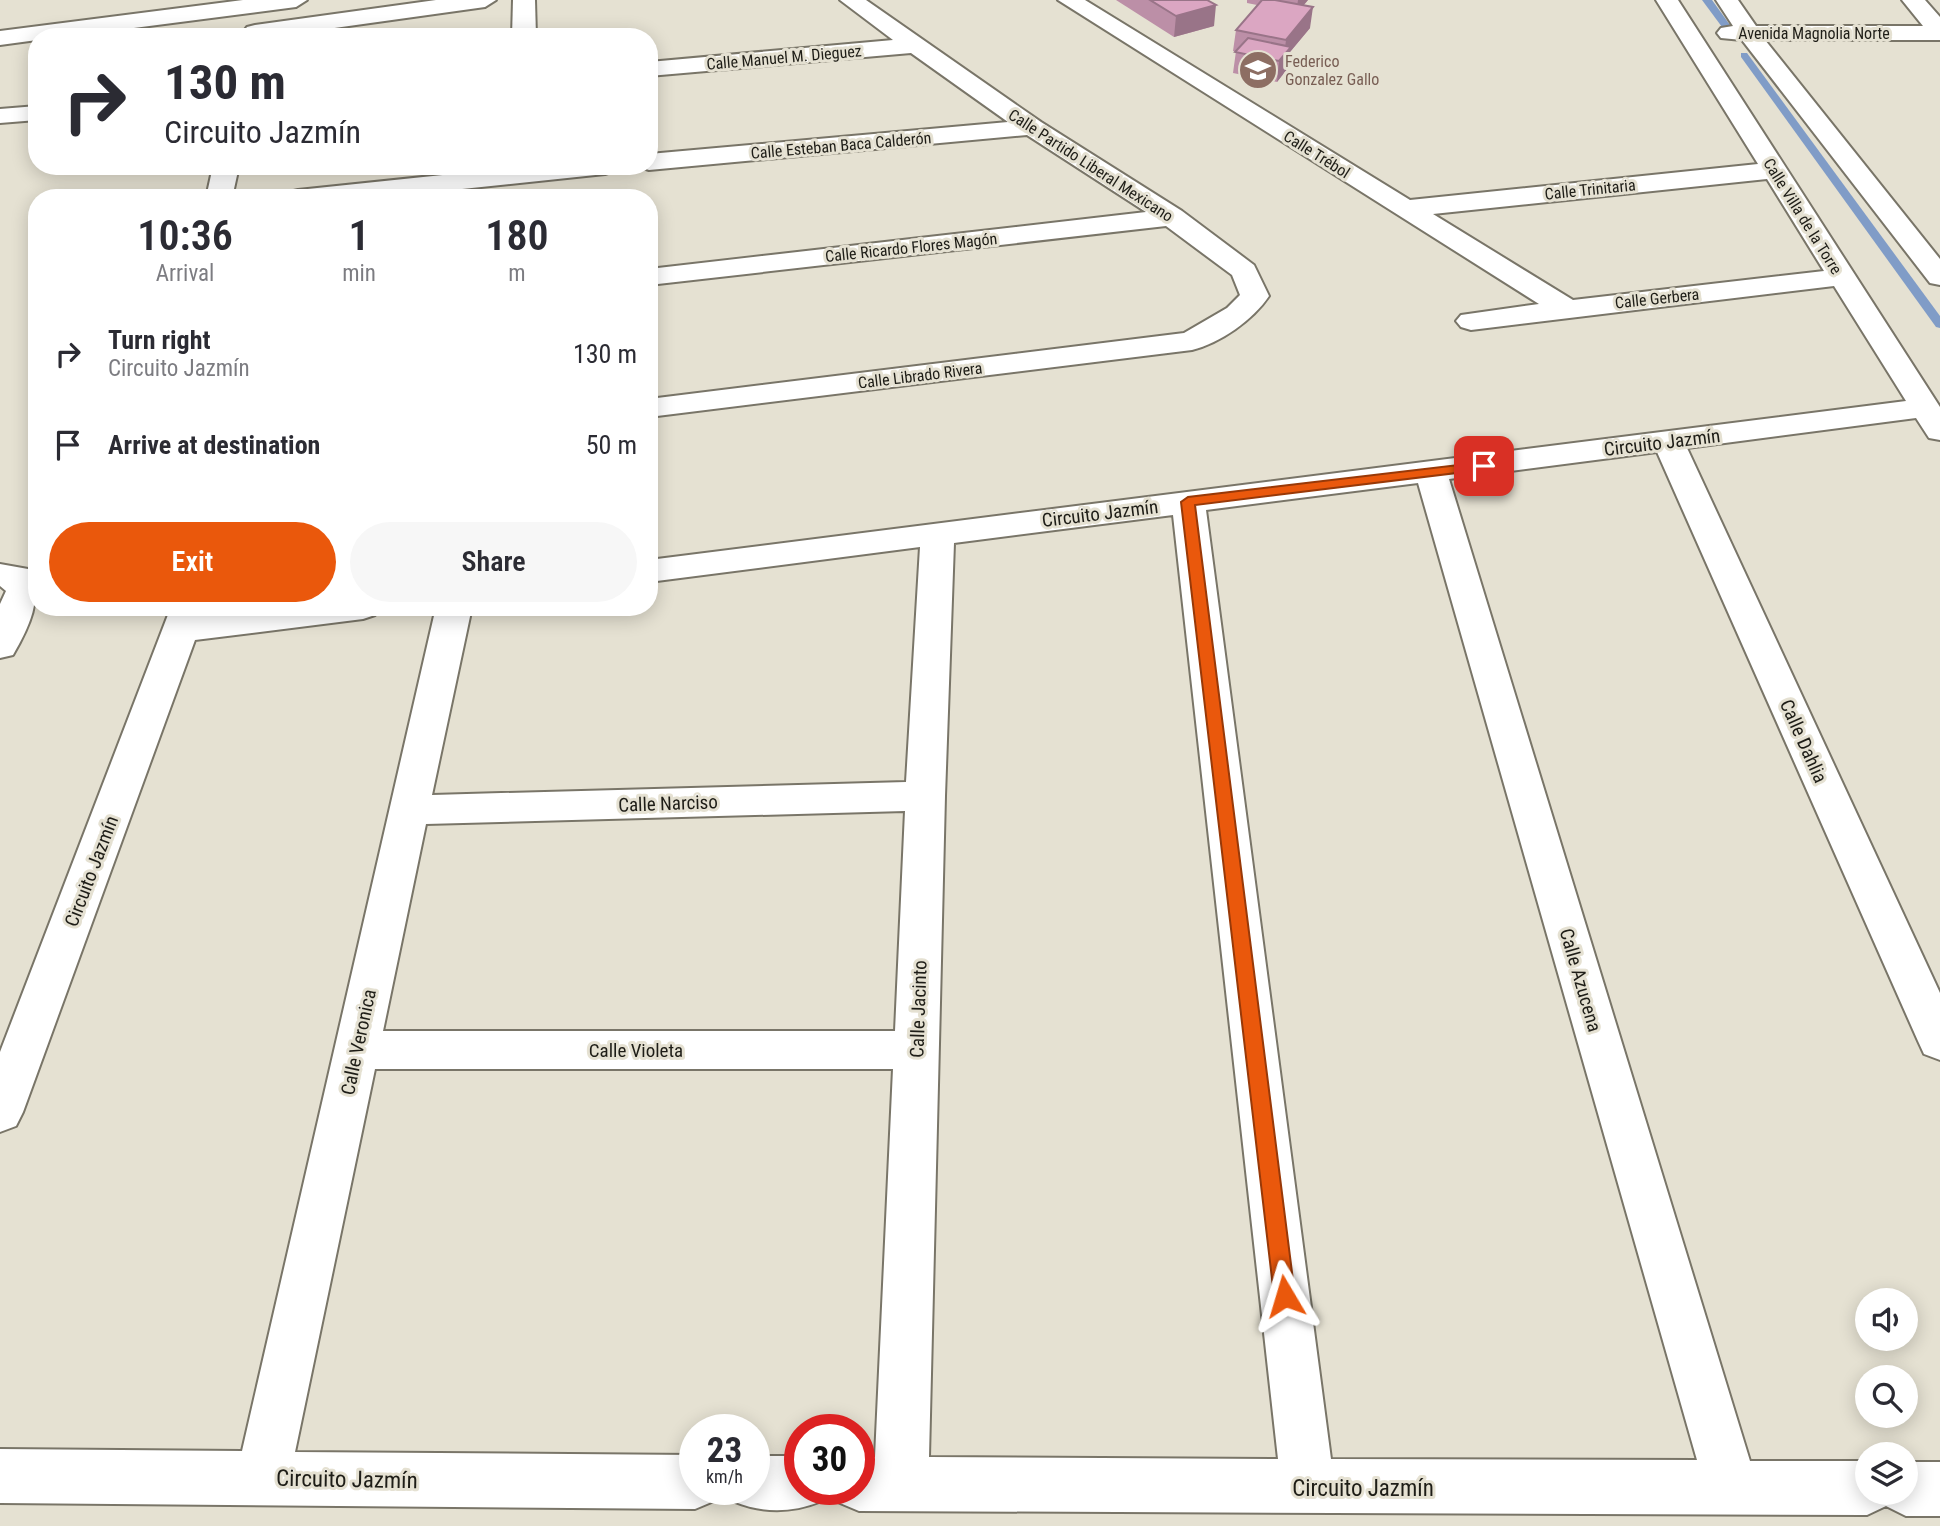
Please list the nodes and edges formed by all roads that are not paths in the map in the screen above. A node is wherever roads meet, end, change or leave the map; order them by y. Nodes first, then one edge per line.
1 (296, 0) edge
2 (485, 0) edge
3 (524, 0) edge
4 (851, 0) edge
5 (1069, 0) edge
6 (1667, 0) edge
7 (1727, 0) edge
8 (1913, 0) edge
9 (138, 28) edge
10 (289, 28) edge
11 (524, 28) edge
12 (1940, 32) edge
13 (28, 36) edge
14 (0, 38) edge
15 (1692, 40) junction
16 (1754, 40) junction
17 (918, 45) junction
18 (1940, 48) edge
19 (658, 68) edge
20 (28, 114) edge
21 (0, 116) edge
22 (1032, 127) junction
23 (658, 161) edge
24 (1774, 170) junction
25 (552, 175) edge
26 (528, 179) edge
27 (407, 189) edge
28 (1406, 209) junction
29 (1172, 218) junction
30 (658, 276) edge
31 (1842, 277) junction
32 (1940, 277) edge
33 (1565, 308) junction
34 (1471, 321) dead end
35 (1192, 341) joint
36 (658, 407) edge
37 (1933, 420) edge
38 (1668, 442) junction
39 (1431, 473) junction
40 (1188, 502) junction
41 (938, 533) junction
42 (658, 570) edge
43 (0, 575) edge
44 (218, 616) edge
45 (452, 616) edge
46 (186, 618) edge
47 (0, 646) edge
48 (925, 796) junction
49 (410, 810) junction
50 (1940, 1041) edge
51 (916, 1050) junction
52 (356, 1051) junction
53 (0, 1112) edge
54 (0, 1476) edge
55 (263, 1478) junction
56 (679, 1482) edge
57 (880, 1484) edge
58 (1731, 1487) junction
59 (1308, 1488) junction
60 (1855, 1488) edge
61 (1918, 1489) edge
62 (1940, 1489) edge

1 - 9 street
2 - 10 street
3 - 11 street
4 - 17 street, Calle Partido Liberal Mexicano
5 - 28 street, Calle Trébol
6 - 15 street, Calle Villa de la Torre
7 - 16 street
8 - 12 street
12 - 16 street, Avenida Magnolia Norte
13 - 14 street
15 - 16 street, Avenida Magnolia Norte
15 - 24 street, Calle Villa de la Torre
16 - 18 street, Avenida Magnolia Norte
16 - 32 street
17 - 19 street, Calle Manuel M. Dieguez
17 - 22 street, Calle Partido Liberal Mexicano
20 - 21 street
22 - 23 street, Calle Esteban Baca Calderón
22 - 29 street, Calle Partido Liberal Mexicano
24 - 28 street, Calle Trinitaria
24 - 31 street, Calle Villa de la Torre
25 - 26 street
26 - 27 street
28 - 33 street, Calle Trébol
29 - 30 street, Calle Ricardo Flores Magón
29 - 35 street, Calle Partido Liberal Mexicano
31 - 33 street, Calle Gerbera
31 - 37 street, Calle Villa de la Torre
33 - 34 street, Calle Gerbera
35 - 36 street, Calle Librado Rivera
37 - 38 street, Circuito Jazmín
38 - 39 street, Circuito Jazmín
38 - 50 street, Calle Dahlia
39 - 40 street, Circuito Jazmín
39 - 58 street, Calle Azucena
40 - 41 street, Circuito Jazmín
40 - 59 street
41 - 42 street, Circuito Jazmín
41 - 48 street, Calle Jacinto
43 - 47 street
44 - 46 street, Circuito Jazmín
45 - 49 street, Calle Veronica
46 - 53 street, Circuito Jazmín
48 - 49 street, Calle Narciso
48 - 51 street, Calle Jacinto
49 - 52 street, Calle Veronica
51 - 52 street, Calle Violeta
51 - 57 street, Calle Jacinto
52 - 55 street, Calle Veronica
54 - 55 street, Circuito Jazmín
55 - 56 street, Circuito Jazmín
57 - 59 street, Circuito Jazmín
58 - 59 street, Circuito Jazmín
58 - 60 street, Circuito Jazmín
61 - 62 street

